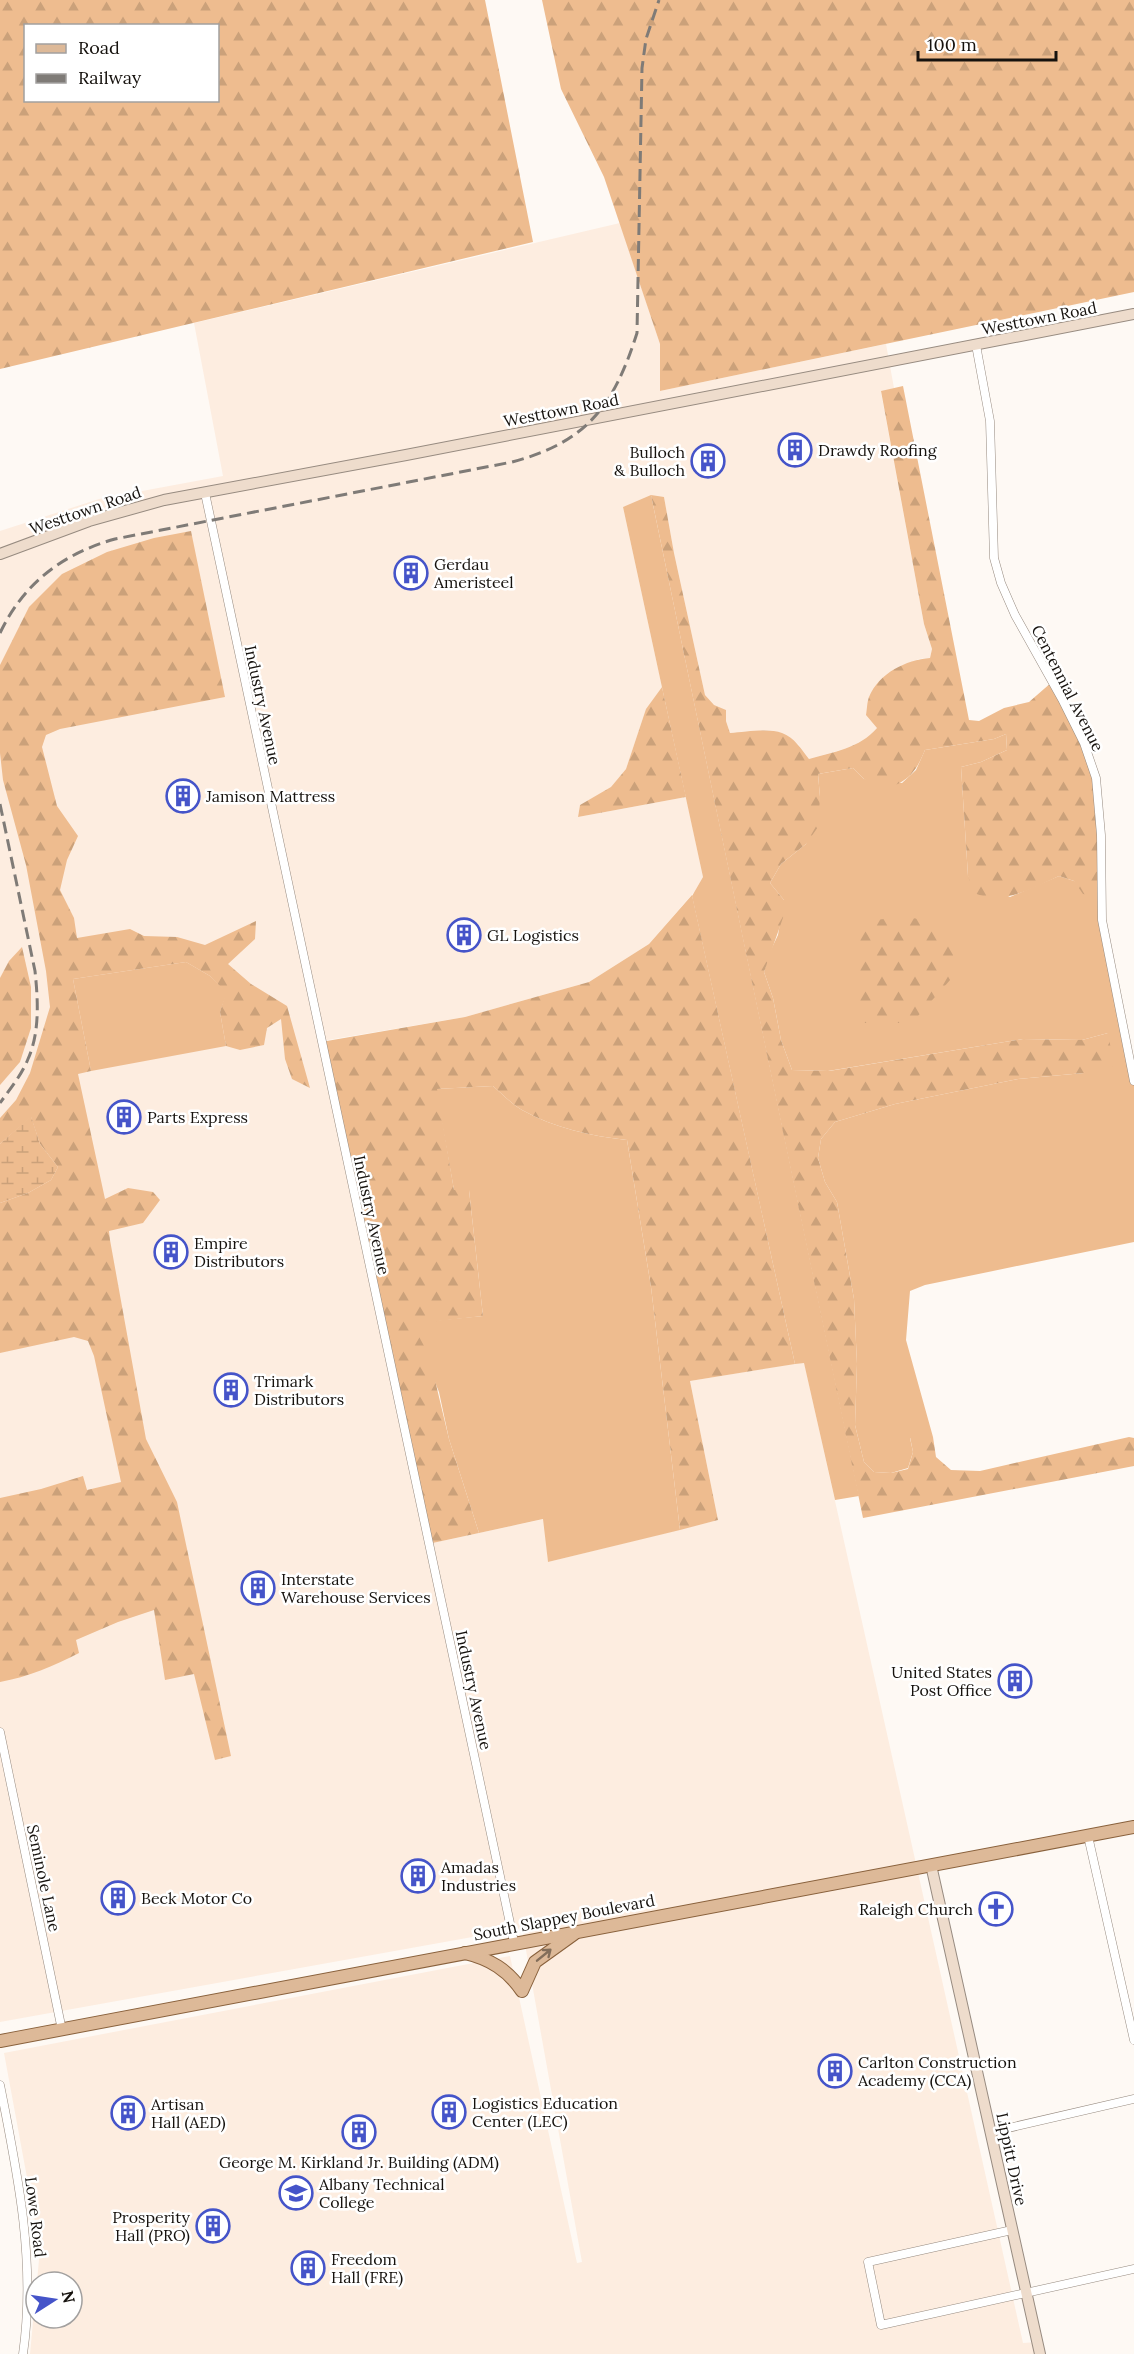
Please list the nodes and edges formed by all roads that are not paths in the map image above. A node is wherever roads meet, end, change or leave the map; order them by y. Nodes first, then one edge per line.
1 (1134, 314) edge
2 (976, 345) junction
3 (204, 493) junction
4 (0, 554) edge
5 (1134, 1081) edge
6 (0, 1732) edge
7 (1134, 1827) edge
8 (1088, 1836) junction
9 (931, 1865) junction
10 (580, 1930) junction
11 (514, 1942) junction
12 (464, 1952) junction
13 (62, 2030) junction
14 (1134, 2040) edge
15 (0, 2041) edge
16 (0, 2085) edge
17 (1134, 2099) edge
18 (991, 2132) junction
19 (1012, 2230) junction
20 (1134, 2269) edge
21 (1026, 2294) junction
22 (23, 2354) edge
23 (1040, 2354) edge

1 - 2 street, Westtown Road
2 - 3 street, Westtown Road
2 - 5 street, Centennial Avenue
3 - 4 street, Westtown Road
3 - 11 street, Industry Avenue
6 - 13 street, Seminole Lane
7 - 8 main road, South Slappey Boulevard
8 - 9 main road, South Slappey Boulevard
8 - 14 street
9 - 10 main road, South Slappey Boulevard
9 - 18 street, Lippitt Drive
10 - 11 main road, South Slappey Boulevard
12 -> 10 main road
11 - 12 main road, South Slappey Boulevard
12 - 13 main road, South Slappey Boulevard
13 - 15 main road, South Slappey Boulevard
16 - 22 street, Lowe Road
17 - 18 street
18 - 19 street, Lippitt Drive
19 - 21 street, Lippitt Drive
19 - 21 street
20 - 21 street
21 - 23 street, Lippitt Drive

